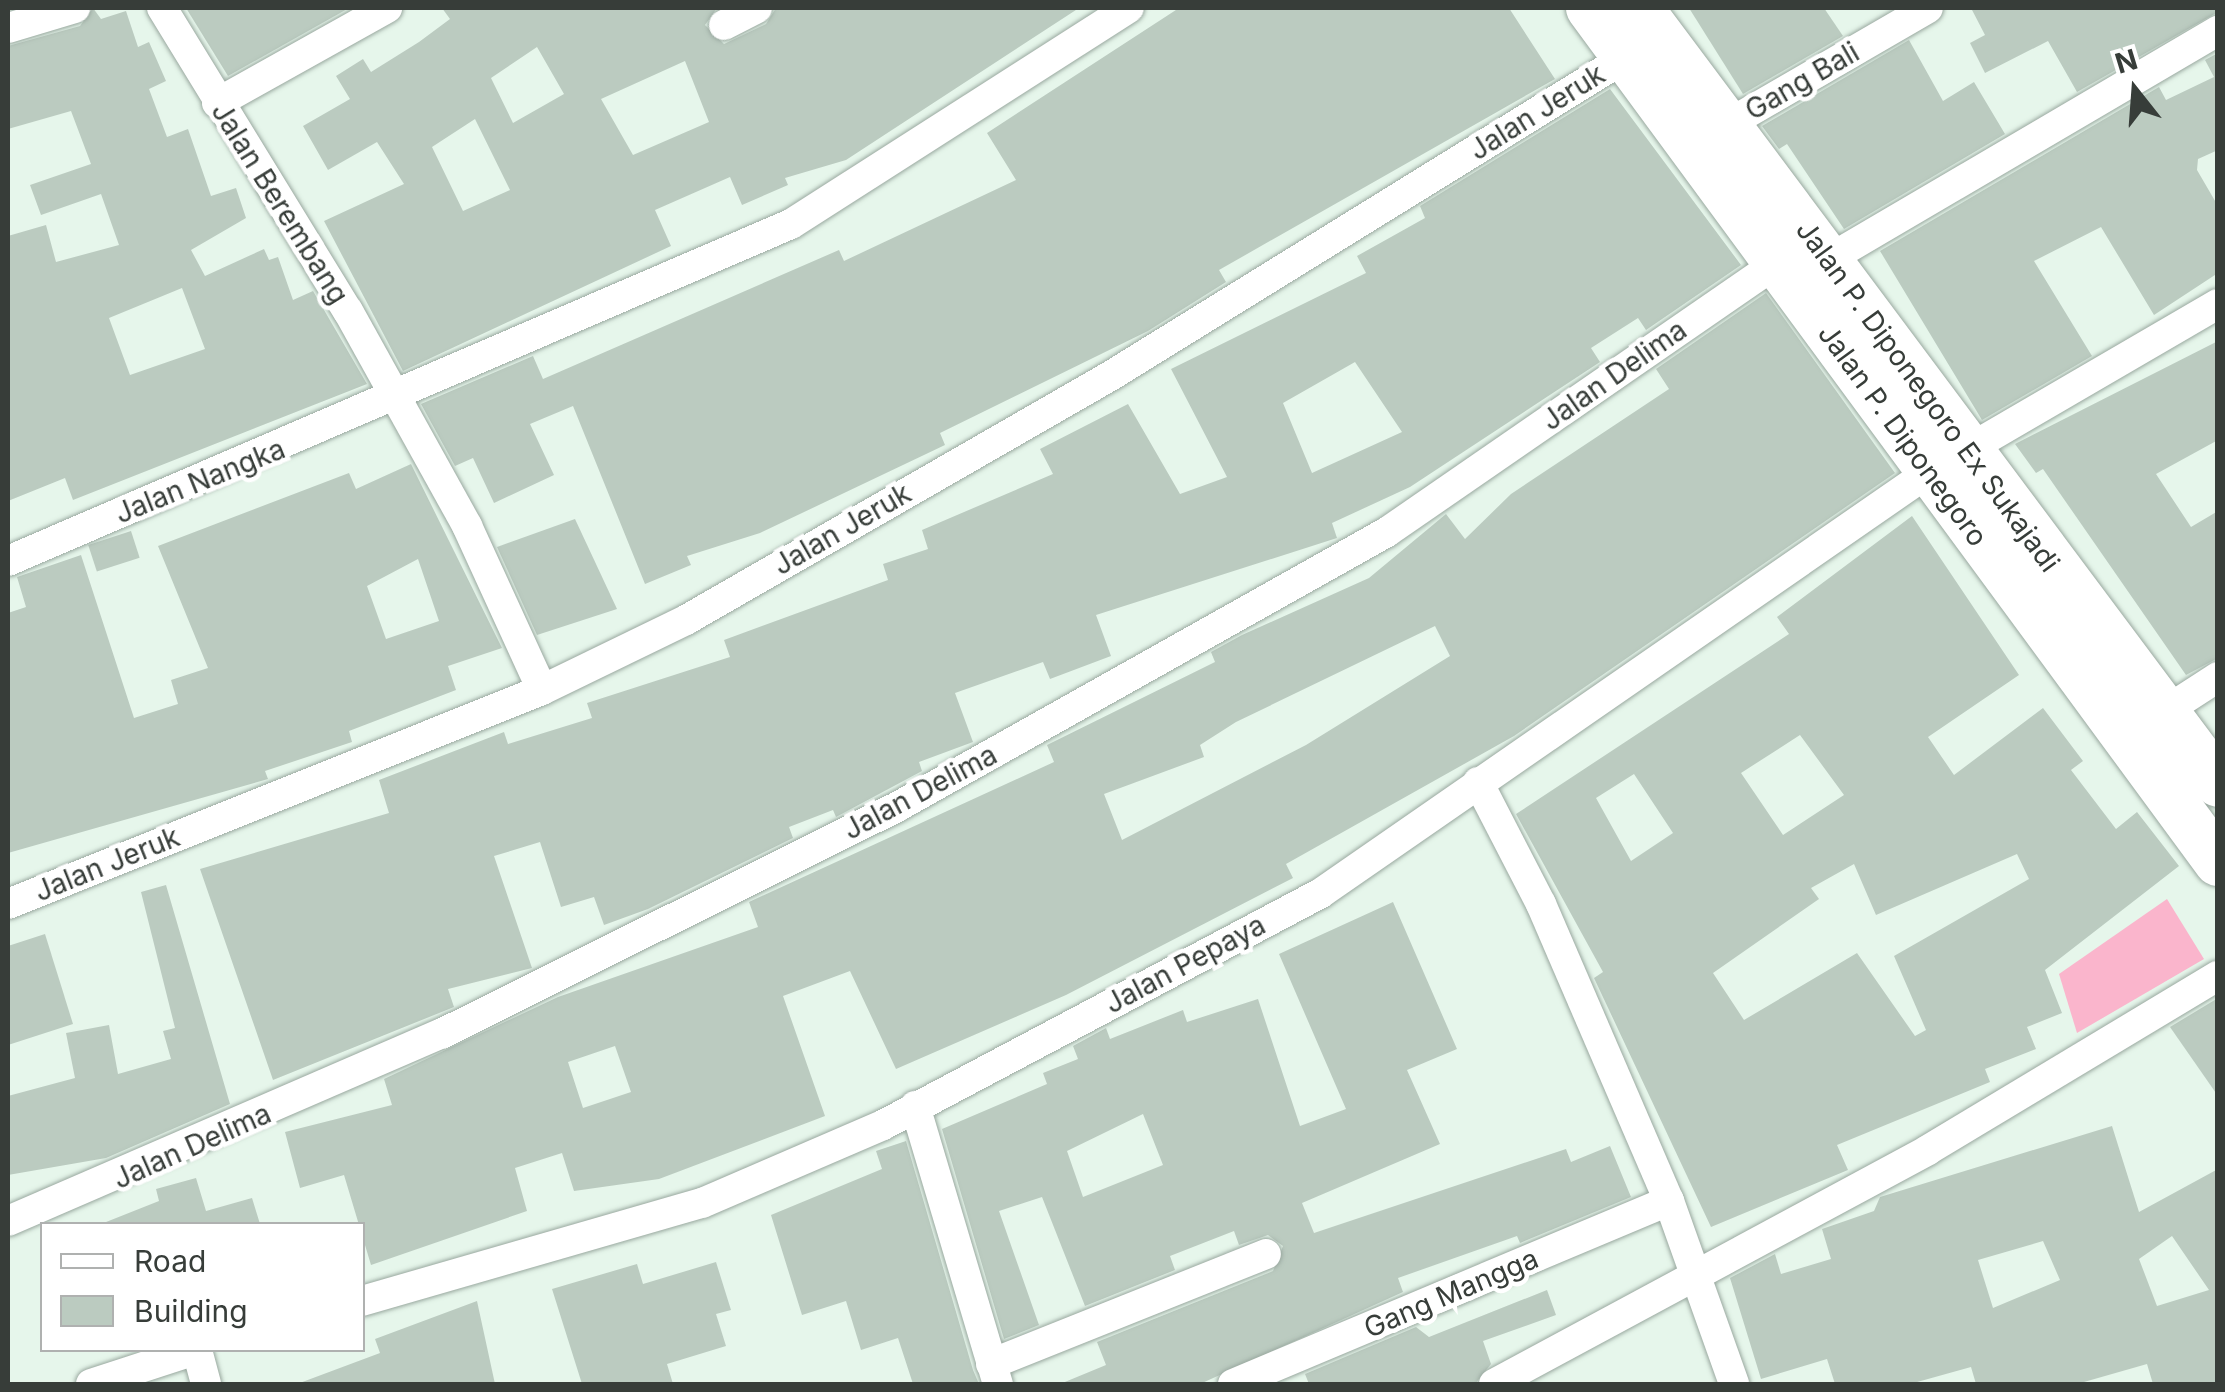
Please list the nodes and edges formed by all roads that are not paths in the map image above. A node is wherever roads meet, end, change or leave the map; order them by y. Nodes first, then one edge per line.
1 (75, 8) edge
2 (162, 8) edge
3 (387, 8) edge
4 (758, 8) edge
5 (1129, 8) edge
6 (1590, 8) edge
7 (1639, 8) edge
8 (1928, 8) edge
9 (724, 25) dead end
10 (8, 28) edge
11 (2218, 31) edge
12 (1628, 56) junction
13 (217, 103) junction
14 (1728, 124) junction
15 (1829, 259) junction
16 (1778, 262) junction
17 (2218, 304) edge
18 (393, 402) junction
19 (1948, 461) junction
20 (10, 551) edge
21 (2218, 676) edge
22 (542, 690) junction
23 (2161, 714) junction
24 (1478, 782) junction
25 (2218, 783) edge
26 (2218, 862) edge
27 (8, 904) edge
28 (2218, 976) edge
29 (915, 1106) junction
30 (1669, 1201) junction
31 (8, 1221) edge
32 (1266, 1254) dead end
33 (1697, 1277) junction
34 (365, 1300) edge
35 (190, 1352) edge
36 (197, 1352) edge
37 (995, 1374) edge
38 (92, 1384) edge
39 (206, 1384) edge
40 (1233, 1384) edge
41 (1494, 1384) edge
42 (1734, 1384) edge

1 - 10 street
2 - 13 street, Jalan Berembang
3 - 13 street
4 - 9 street
5 - 18 street, Jalan Nangka
6 - 12 main road, Jalan P. Diponegoro
7 - 14 main road, Jalan P. Diponegoro Ex Sukajadi
8 - 14 street, Gang Bali
11 - 15 street
12 - 16 main road, Jalan P. Diponegoro
12 - 22 street, Jalan Jeruk
13 - 18 street, Jalan Berembang
14 - 15 main road, Jalan P. Diponegoro Ex Sukajadi
15 - 19 main road, Jalan P. Diponegoro Ex Sukajadi
16 - 19 main road, Jalan P. Diponegoro
16 - 31 street, Jalan Delima
17 - 19 street, Jalan Pepaya
18 - 20 street, Jalan Nangka
18 - 22 street, Jalan Berembang
19 - 23 main road, Jalan P. Diponegoro Ex Sukajadi
19 - 24 street, Jalan Pepaya
19 - 26 main road, Jalan P. Diponegoro
21 - 23 street
22 - 27 street, Jalan Jeruk
23 - 25 main road, Jalan P. Diponegoro Ex Sukajadi
24 - 29 street, Jalan Pepaya
24 - 30 street
28 - 33 street
29 - 34 street, Jalan Pepaya
29 - 37 street
30 - 33 street
30 - 40 street, Gang Mangga
32 - 37 street
33 - 41 street
33 - 42 street
35 - 38 street
36 - 39 street

